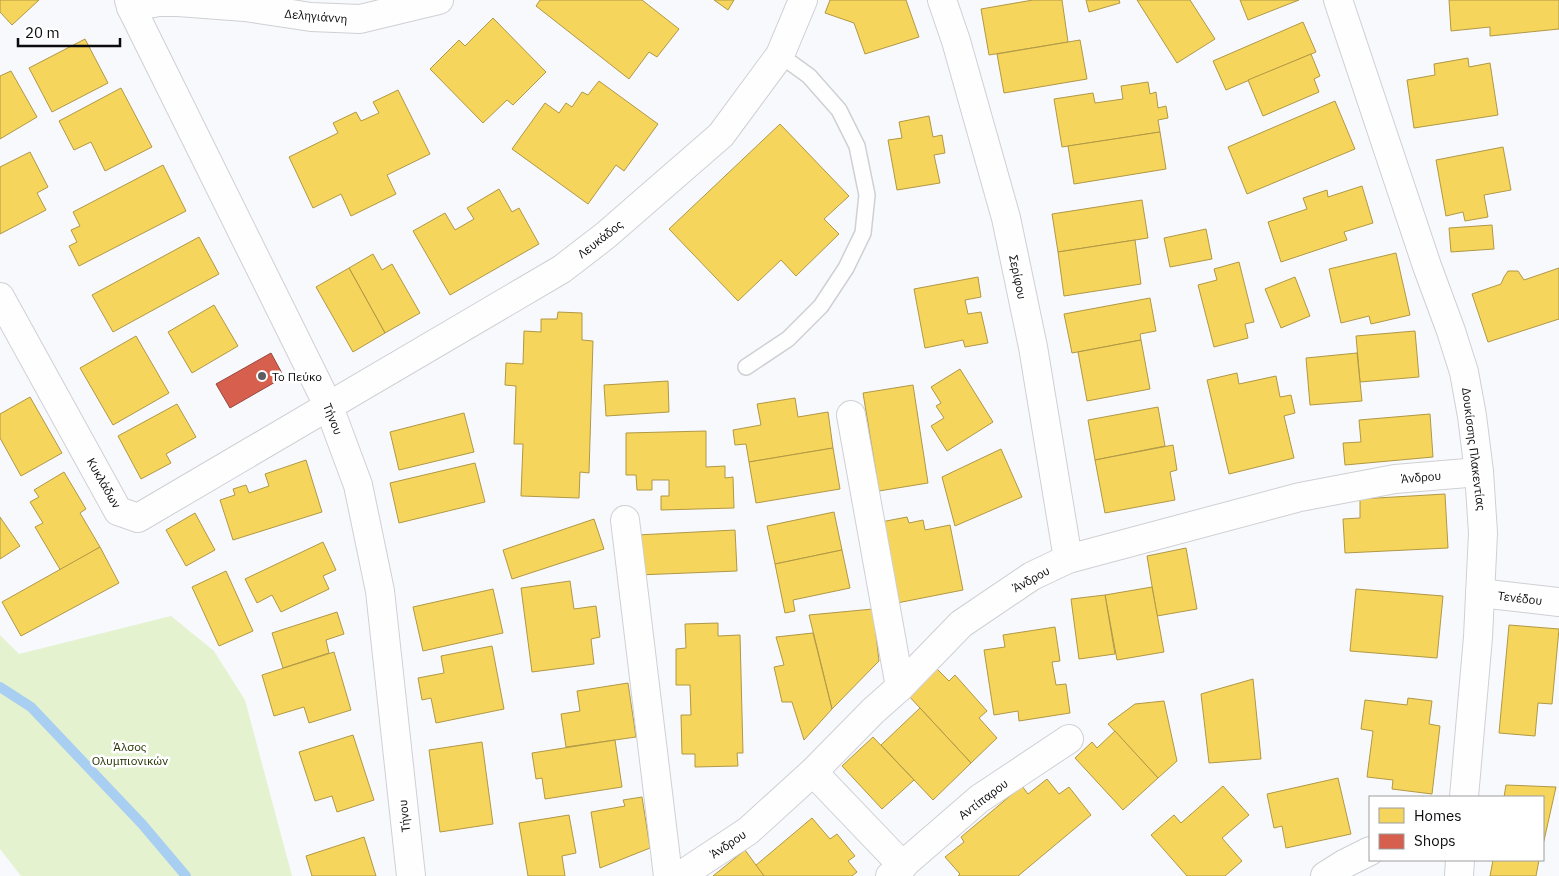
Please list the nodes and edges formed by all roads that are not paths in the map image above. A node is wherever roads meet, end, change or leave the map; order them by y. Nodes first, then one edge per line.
1 (439, 0) edge
2 (802, 0) edge
3 (942, 0) edge
4 (1338, 0) edge
5 (130, 4) edge
6 (289, 7) edge
7 (780, 55) junction
8 (0, 297) edge
9 (746, 367) dead end
10 (329, 407) junction
11 (851, 415) dead end
12 (1479, 472) junction
13 (625, 520) dead end
14 (1068, 559) junction
15 (1480, 593) junction
16 (1559, 602) edge
17 (900, 687) junction
18 (1069, 739) dead end
19 (813, 772) junction
20 (1464, 796) edge
21 (1369, 852) edge
22 (1460, 861) edge
23 (897, 871) edge
24 (410, 876) edge
25 (668, 876) edge
26 (680, 876) edge
27 (1325, 876) edge
28 (1459, 876) edge

1 - 6 street, Δεληγιάννη
2 - 7 street, Λευκάδος
3 - 14 street, Σερίφου
4 - 12 street, Δουκίσσης Πλακεντίας
5 - 6 street, Δεληγιάννη
5 - 10 street, Τήνου
7 - 9 lane
7 - 10 street, Λευκάδος
8 - 10 street, Κυκλάδων
10 - 24 street, Τήνου
11 - 17 street
12 - 14 street, Άνδρου
12 - 15 street, Δουκίσσης Πλακεντίας
13 - 25 street
14 - 17 street, Άνδρου
15 - 16 street, Τενέδου
15 - 20 street, Δουκίσσης Πλακεντίας
17 - 19 street, Άνδρου
18 - 23 street, Αντίπαρου
19 - 23 street, Αντίπαρου
19 - 26 street, Άνδρου
21 - 27 street
22 - 28 street

